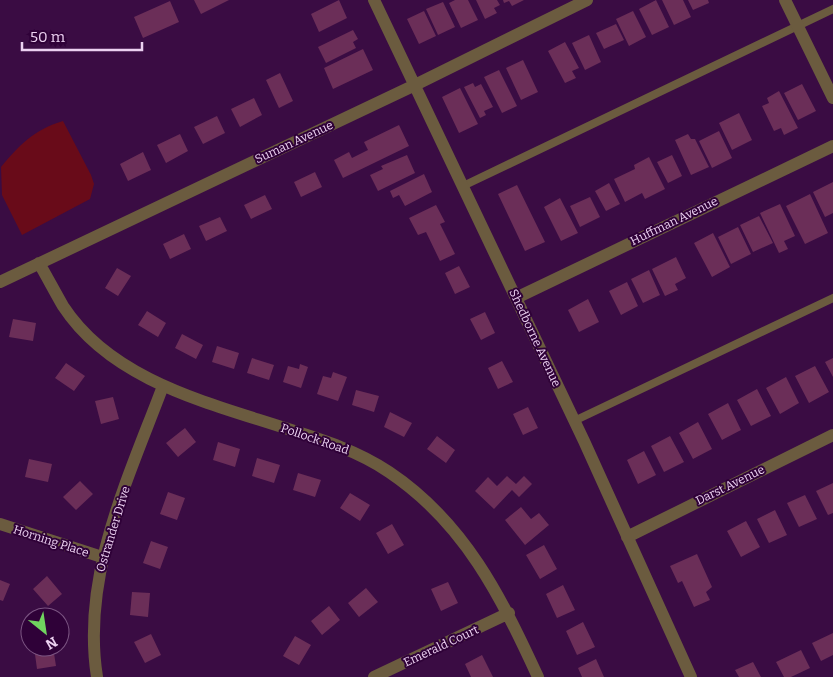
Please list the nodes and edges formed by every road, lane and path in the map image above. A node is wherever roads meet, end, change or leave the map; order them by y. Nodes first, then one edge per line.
1 (374, 0) edge
2 (587, 0) edge
3 (785, 0) edge
4 (833, 9) edge
5 (798, 26) junction
6 (415, 85) junction
7 (833, 98) edge
8 (833, 146) edge
9 (463, 186) junction
10 (40, 263) junction
11 (0, 282) edge
12 (516, 298) junction
13 (833, 298) edge
14 (163, 386) junction
15 (574, 421) junction
16 (833, 435) edge
17 (0, 524) edge
18 (627, 537) junction
19 (102, 557) junction
20 (509, 613) junction
21 (97, 677) edge
22 (374, 677) edge
23 (538, 677) edge
24 (691, 677) edge

1 - 6 street, Shedborne Avenue
2 - 6 street, Suman Avenue
3 - 5 street
4 - 5 lane
5 - 7 street
5 - 9 lane
6 - 9 street, Shedborne Avenue
6 - 10 street, Suman Avenue
8 - 12 street, Huffman Avenue
9 - 12 street, Shedborne Avenue
10 - 11 street, Suman Avenue
10 - 14 street, Pollock Road
12 - 15 street, Shedborne Avenue
13 - 15 lane
14 - 19 street, Ostrander Drive
14 - 20 street, Pollock Road
15 - 18 street, Shedborne Avenue
16 - 18 street, Darst Avenue
17 - 19 street, Horning Place
18 - 24 street, Shedborne Avenue
19 - 21 street, Ostrander Drive
20 - 22 street, Emerald Court
20 - 23 street, Pollock Road

